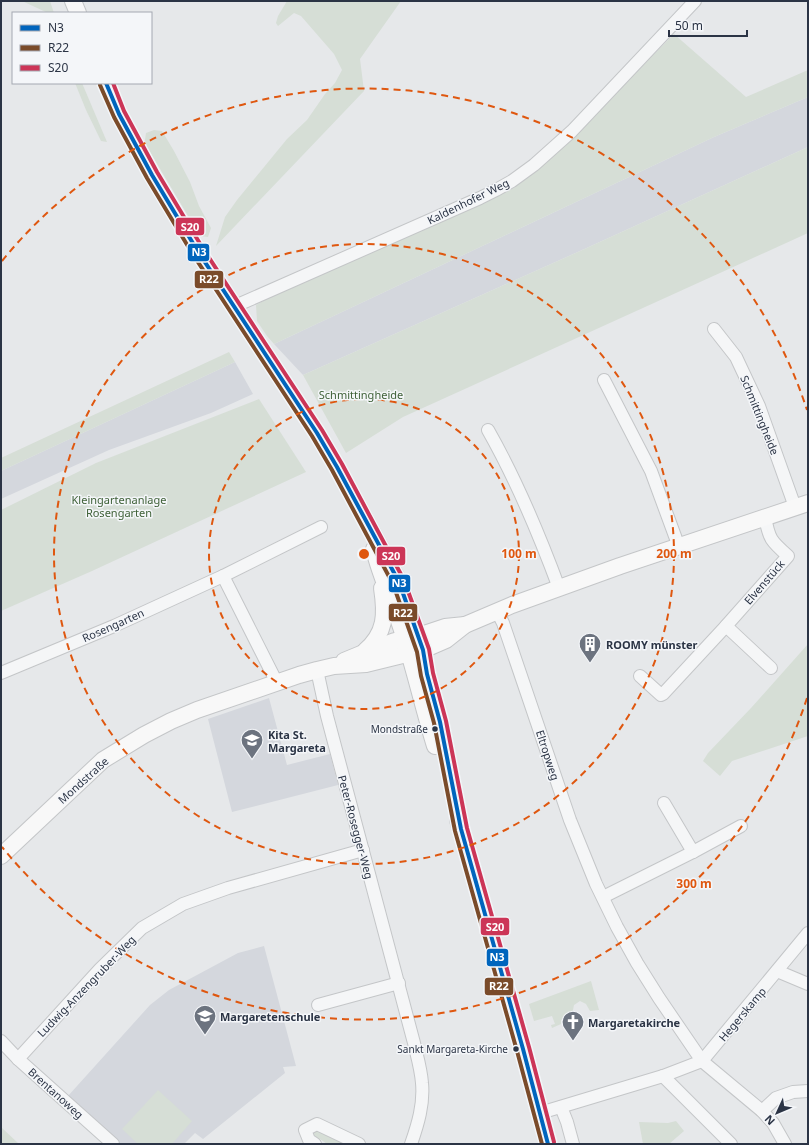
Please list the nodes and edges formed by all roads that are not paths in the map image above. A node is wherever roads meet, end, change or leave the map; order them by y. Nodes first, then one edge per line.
1 (73, 1) edge
2 (695, 1) edge
3 (78, 12) edge
4 (106, 84) edge
5 (233, 307) junction
6 (714, 329) dead end
7 (604, 380) dead end
8 (488, 430) dead end
9 (802, 505) edge
10 (764, 517) junction
11 (367, 522) junction
12 (321, 527) dead end
13 (679, 546) junction
14 (378, 565) junction
15 (223, 576) junction
16 (559, 588) junction
17 (497, 611) junction
18 (726, 626) junction
19 (414, 645) junction
20 (361, 654) junction
21 (334, 666) junction
22 (771, 668) dead end
23 (317, 670) junction
24 (1, 673) edge
25 (640, 676) dead end
26 (277, 683) junction
27 (664, 803) dead end
28 (741, 826) dead end
29 (363, 850) junction
30 (693, 852) junction
31 (1, 856) edge
32 (603, 897) junction
33 (808, 933) edge
34 (777, 971) junction
35 (399, 982) junction
36 (808, 984) edge
37 (318, 1005) dead end
38 (1, 1041) edge
39 (18, 1059) junction
40 (702, 1061) junction
41 (663, 1076) junction
42 (808, 1091) edge
43 (561, 1107) junction
44 (762, 1111) junction
45 (540, 1113) junction
46 (113, 1144) edge
47 (315, 1144) edge
48 (359, 1144) edge
49 (411, 1144) edge
50 (548, 1144) edge
51 (573, 1144) edge
52 (732, 1144) edge
53 (785, 1144) edge

1 - 3 main road
2 - 5 street, Kaldenhofer Weg
4 - 5 main road
5 - 11 main road
6 - 9 street, Schmittingheide
7 - 13 street
8 - 16 street
9 - 10 main road, Schmittingheide
10 - 13 main road, Schmittingheide
10 - 18 street, Elvenstück
11 - 14 main road
11 - 19 main road
12 - 15 street, Rosengarten
13 - 16 main road, Schmittingheide
14 - 19 main road
14 - 20 main road
15 - 24 street, Rosengarten
15 - 26 street
16 - 17 main road, Schmittingheide
17 - 19 main road, Schmittingheide
17 - 32 street, Eltropweg
18 - 22 street
18 - 25 street, Elvenstück
19 - 20 main road, Mondstraße
19 - 21 main road, Mondstraße
19 - 45 main road
20 - 21 main road, Mondstraße
21 - 23 main road, Mondstraße
23 - 26 main road, Mondstraße
23 - 29 street, Peter-Rosegger-Weg
26 - 31 main road, Mondstraße
27 - 30 street
28 - 30 street
29 - 35 street, Peter-Rosegger-Weg
29 - 39 street, Ludwig-Anzengruber-Weg
30 - 32 street
32 - 40 street, Eltropweg
33 - 34 street, Hegerskamp
34 - 36 street
34 - 40 street, Hegerskamp
35 - 37 street
35 - 49 street, Peter-Rosegger-Weg
38 - 39 street, Brentanoweg
39 - 46 street, Brentanoweg
40 - 41 street, Hegerskamp
40 - 44 street, Eltropweg
41 - 43 street, Hegerskamp
41 - 52 street
42 - 44 street
43 - 45 street, Hegerskamp
43 - 51 street
44 - 53 street, Eltropweg
45 - 50 main road
47 - 48 street

